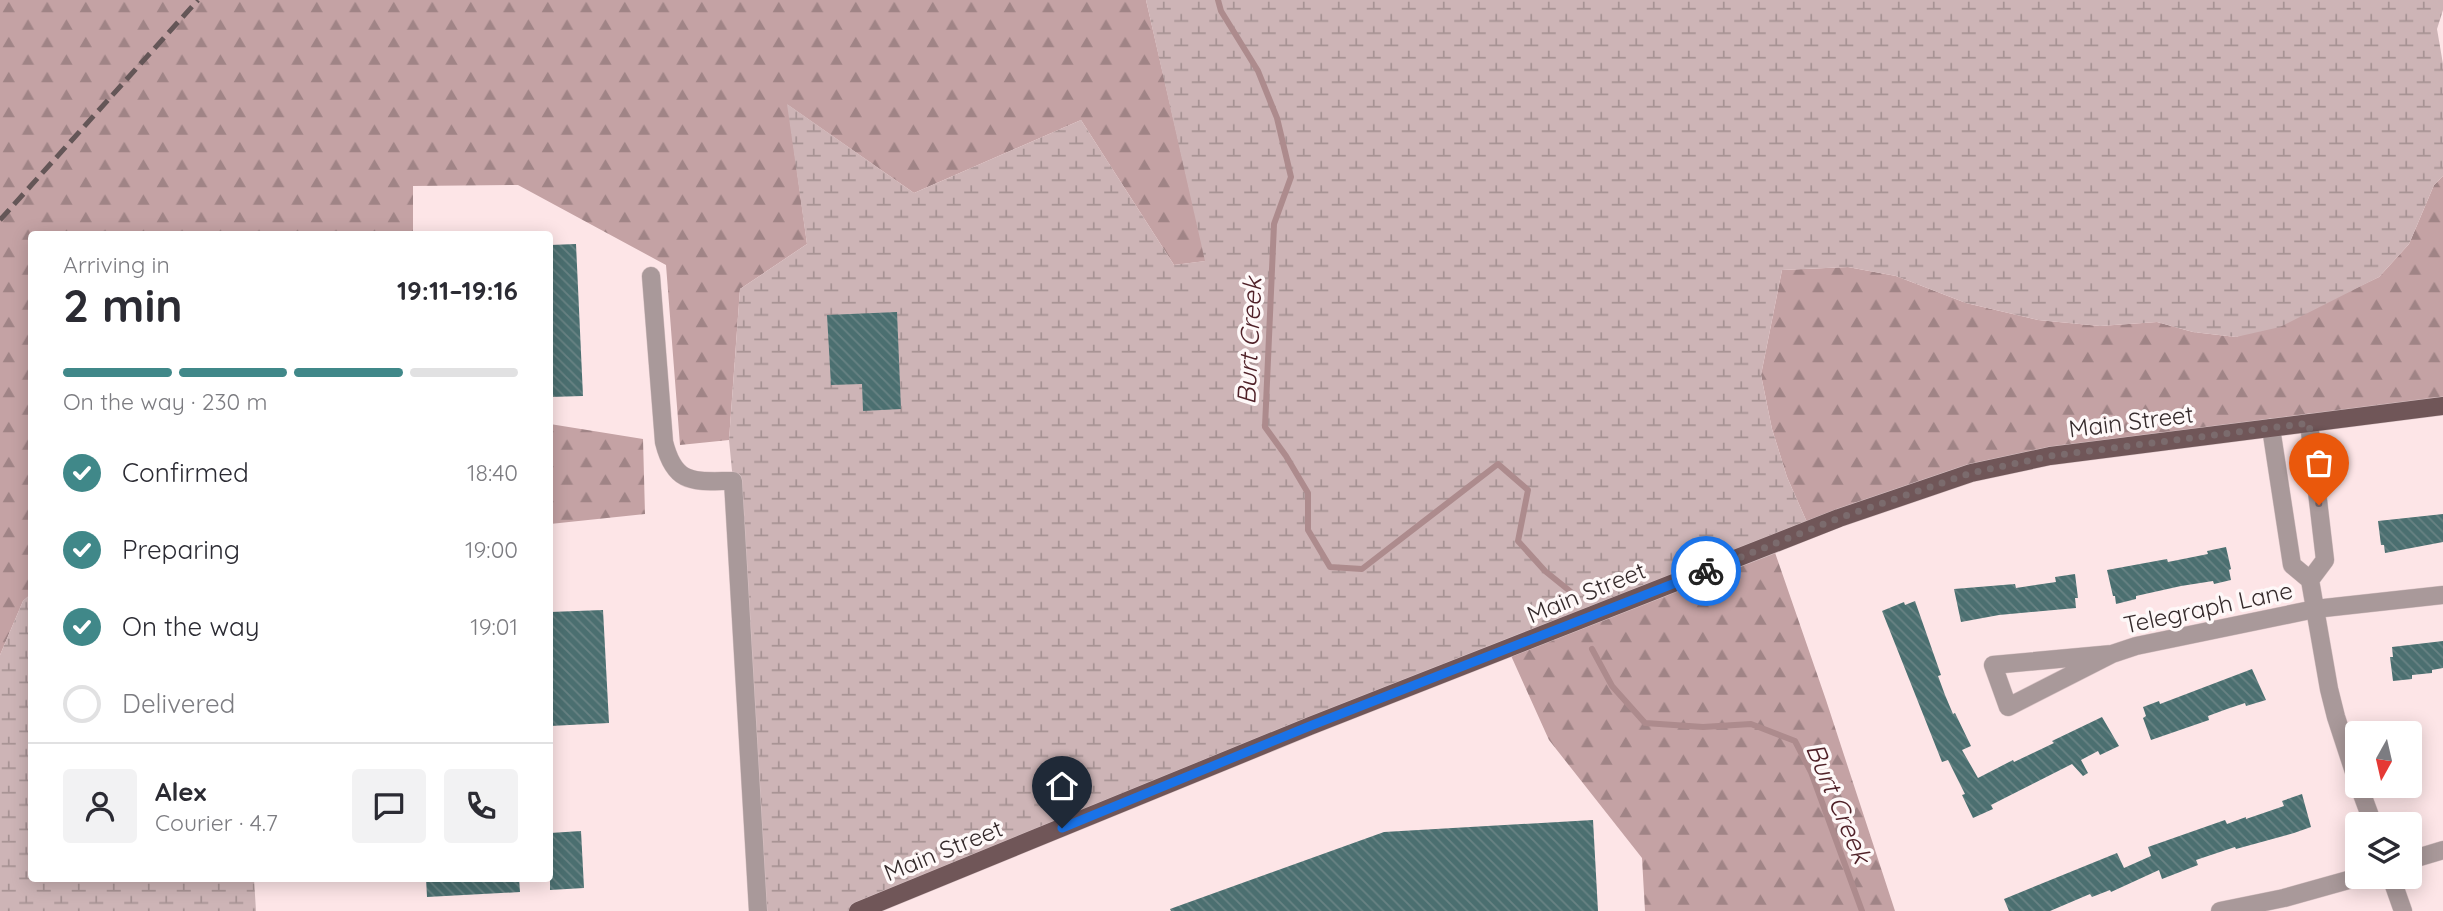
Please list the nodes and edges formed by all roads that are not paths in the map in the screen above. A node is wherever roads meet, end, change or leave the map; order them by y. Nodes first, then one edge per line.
1 (651, 276) dead end
2 (2443, 406) edge
3 (2309, 423) junction
4 (2271, 428) junction
5 (2310, 580) junction
6 (2443, 595) edge
7 (2315, 609) junction
8 (2112, 653) junction
9 (2345, 744) edge
10 (2443, 850) edge
11 (2422, 856) edge
12 (2345, 881) edge
13 (2395, 889) edge
14 (2241, 909) edge
15 (758, 911) edge
16 (858, 911) edge
17 (2220, 911) edge
18 (2403, 911) edge

1 - 15 street
2 - 3 main road, Main Street
3 - 4 main road, Main Street
3 - 5 street
4 - 5 street
4 - 16 main road, Main Street
5 - 7 street
6 - 7 street, Telegraph Lane
7 - 8 street, Telegraph Lane
7 - 9 street
8 - 8 street, Telegraph Lane
10 - 11 street
12 - 14 street
13 - 18 street
14 - 17 street

